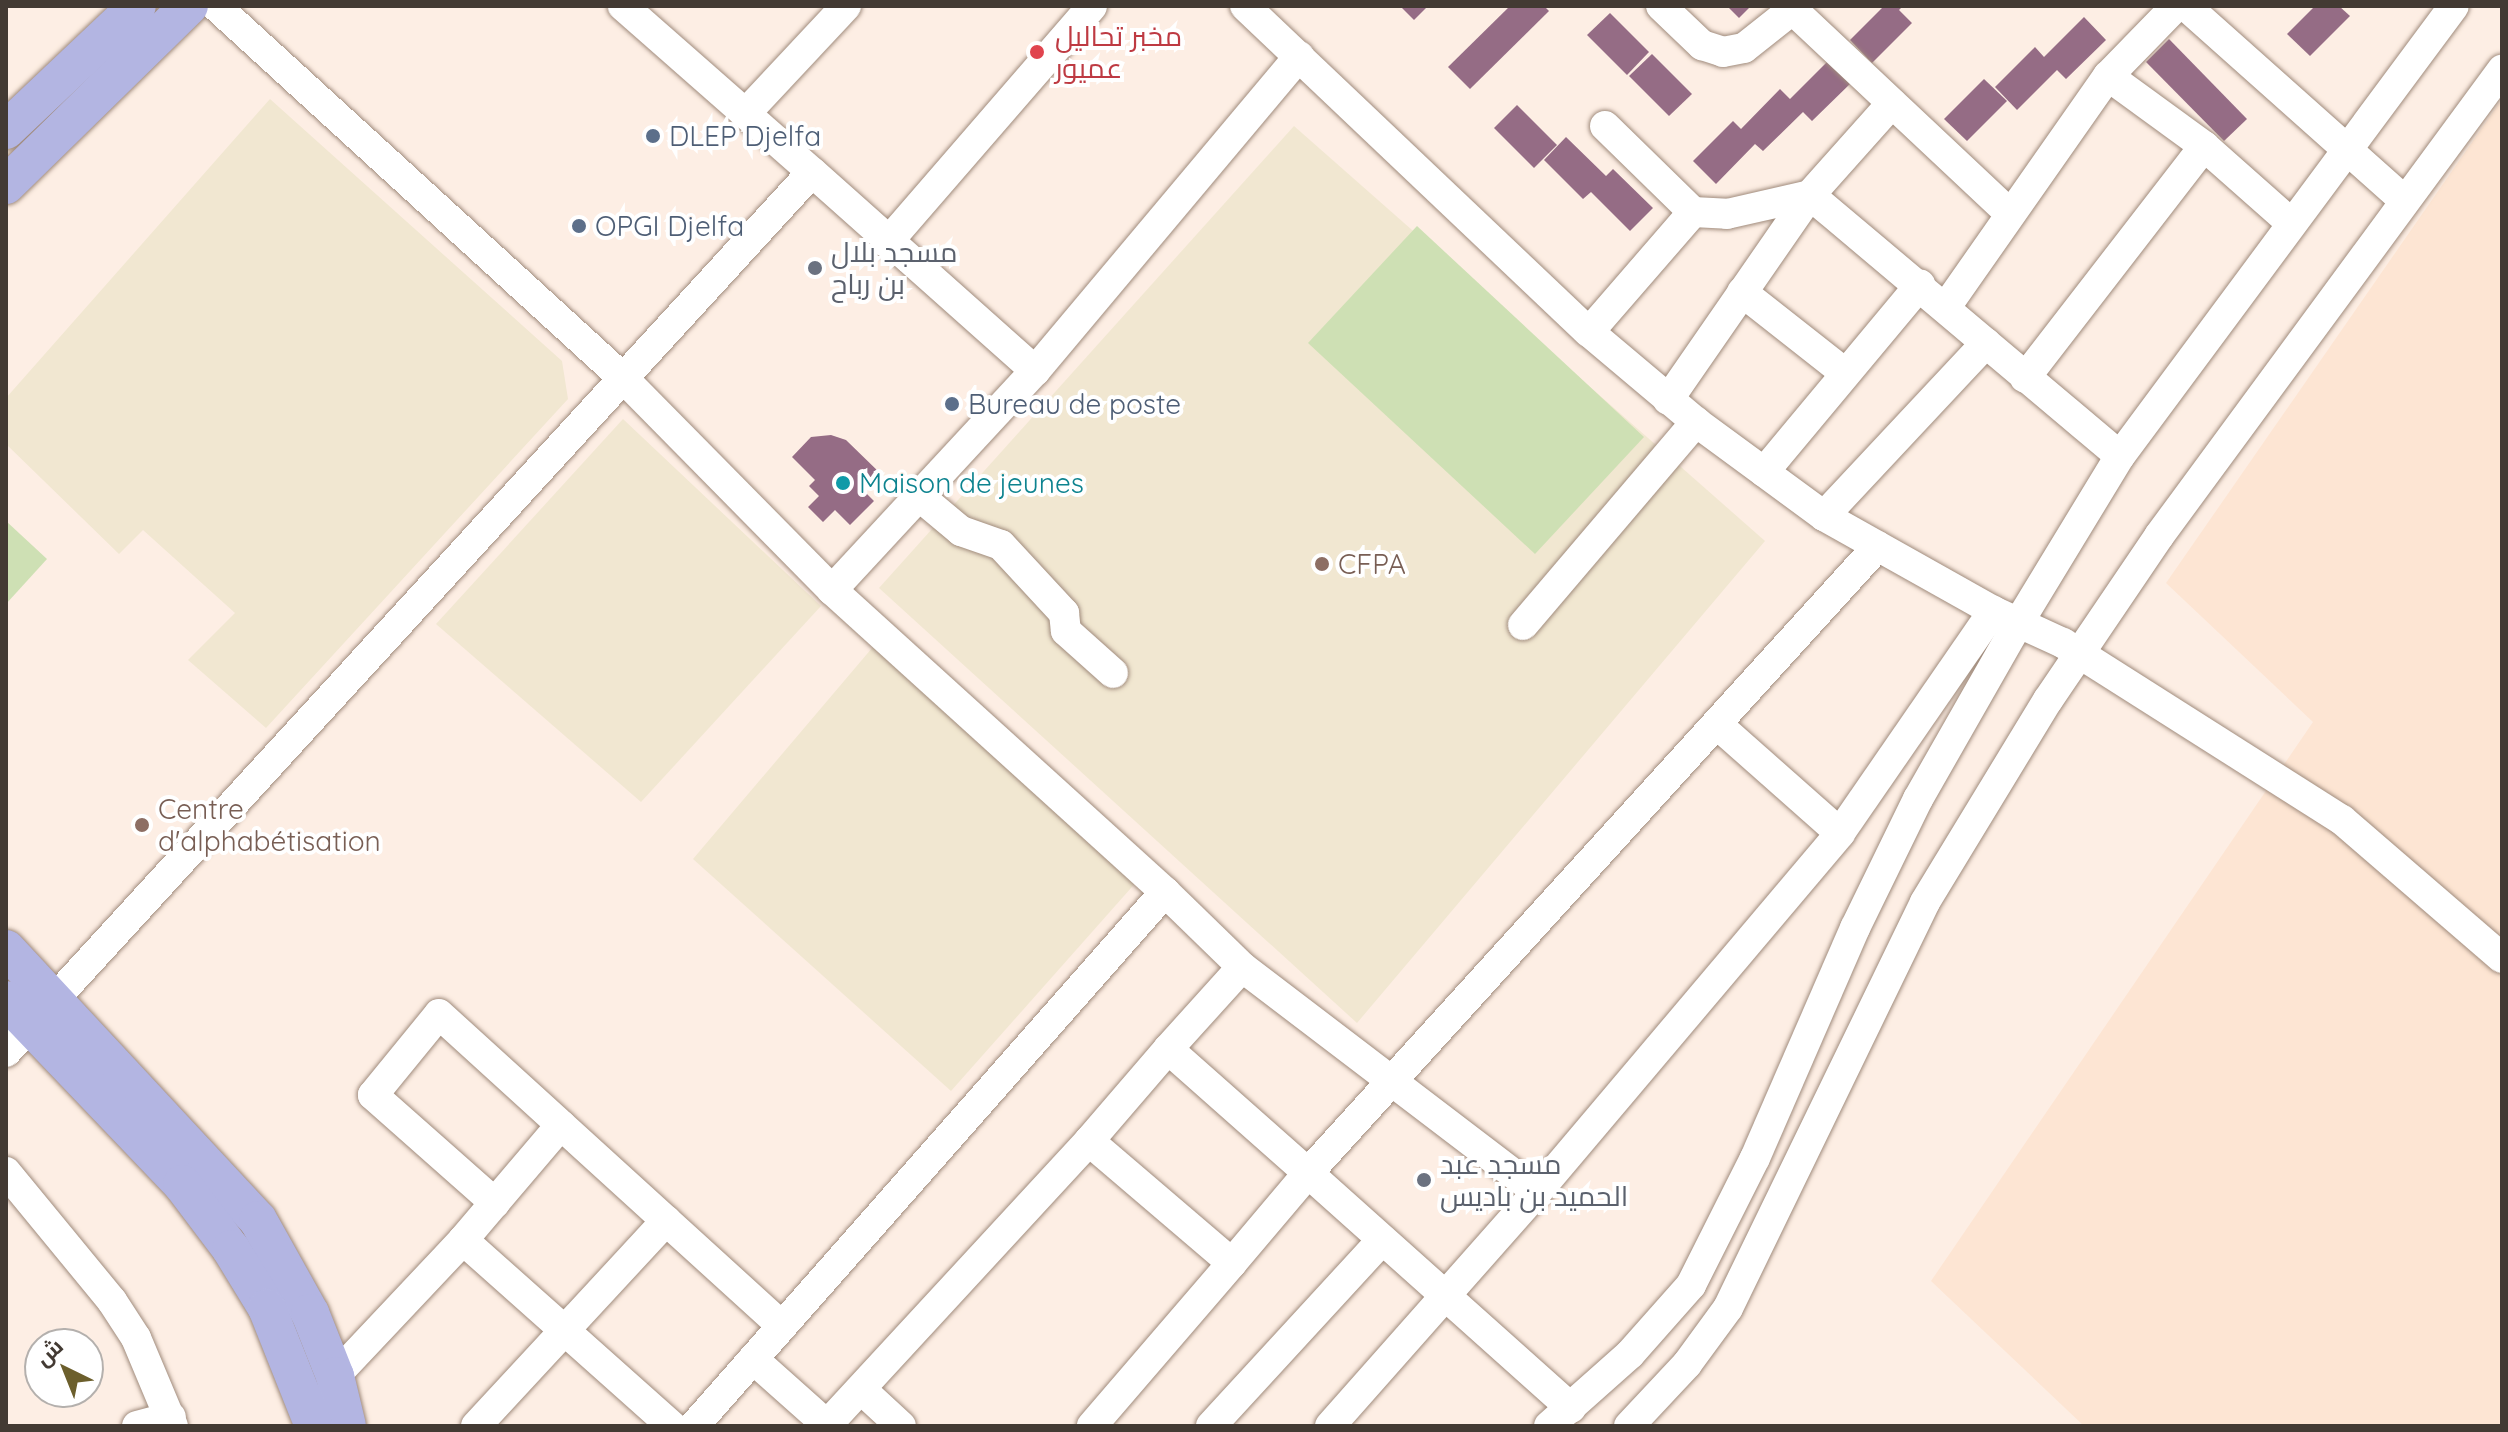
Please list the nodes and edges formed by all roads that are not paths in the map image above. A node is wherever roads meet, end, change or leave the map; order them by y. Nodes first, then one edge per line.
1 (137, 6) edge
2 (189, 6) edge
3 (216, 6) edge
4 (623, 6) edge
5 (846, 6) edge
6 (1092, 6) edge
7 (1245, 6) edge
8 (1661, 6) edge
9 (2176, 6) edge
10 (2186, 6) edge
11 (2454, 6) edge
12 (1795, 8) edge
13 (1299, 56) junction
14 (2502, 70) edge
15 (2108, 76) junction
16 (1892, 103) junction
17 (745, 114) junction
18 (1605, 126) dead end
19 (6, 130) edge
20 (2204, 146) junction
21 (2345, 153) junction
22 (812, 172) junction
23 (6, 185) edge
24 (1810, 195) junction
25 (2404, 200) junction
26 (1693, 212) junction
27 (2009, 213) junction
28 (2291, 223) junction
29 (887, 243) junction
30 (1920, 285) junction
31 (1742, 292) junction
32 (1946, 307) junction
33 (1589, 332) junction
34 (1986, 343) junction
35 (1035, 371) junction
36 (1845, 373) junction
37 (623, 378) junction
38 (2025, 378) junction
39 (1668, 400) junction
40 (1696, 422) junction
41 (2120, 456) junction
42 (1764, 472) junction
43 (919, 496) junction
44 (1824, 516) junction
45 (1878, 546) junction
46 (832, 590) junction
47 (2016, 621) junction
48 (1523, 625) dead end
49 (2071, 648) junction
50 (1113, 673) dead end
51 (1719, 726) junction
52 (1840, 833) junction
53 (1165, 892) junction
54 (6, 949) edge
55 (2502, 958) edge
56 (1242, 967) junction
57 (54, 997) junction
58 (14, 1026) edge
59 (1168, 1049) junction
60 (1388, 1081) junction
61 (561, 1125) junction
62 (1089, 1141) junction
63 (6, 1172) edge
64 (1308, 1173) junction
65 (1537, 1192) junction
66 (495, 1203) junction
67 (666, 1221) junction
68 (463, 1240) junction
69 (1382, 1240) junction
70 (1232, 1263) junction
71 (1443, 1295) junction
72 (782, 1326) junction
73 (564, 1331) junction
74 (753, 1359) junction
75 (335, 1376) junction
76 (862, 1390) junction
77 (1109, 1420) edge
78 (1561, 1420) edge
79 (172, 1422) edge
80 (826, 1425) edge
81 (137, 1426) edge
82 (314, 1426) edge
83 (347, 1426) edge
84 (476, 1426) edge
85 (672, 1426) edge
86 (694, 1426) edge
87 (901, 1426) edge
88 (1211, 1426) edge
89 (1330, 1426) edge
90 (1629, 1426) edge

1 - 19 main road
2 - 23 main road
3 - 37 street
4 - 17 street
5 - 17 street
6 - 29 street
7 - 13 street
8 - 12 street
9 - 15 street
10 - 21 street
11 - 21 street
12 - 16 street
13 - 33 street
13 - 35 street
14 - 25 street
15 - 20 street
15 - 27 street
16 - 24 street
16 - 27 street
17 - 22 street
18 - 26 street
20 - 28 street
20 - 38 street
21 - 25 street
21 - 28 street
22 - 29 street
22 - 37 street
24 - 26 street
24 - 30 street
24 - 31 street
25 - 49 street
26 - 33 street
27 - 32 street
28 - 41 street
29 - 35 street
30 - 32 street
30 - 36 street
31 - 36 street
31 - 39 street
32 - 34 street
33 - 39 street
34 - 38 street
34 - 44 street
35 - 43 street
36 - 42 street
37 - 46 street
37 - 57 street
38 - 41 street
39 - 40 street
40 - 42 street
40 - 48 street
41 - 47 street
42 - 44 street
43 - 46 street
43 - 50 street
44 - 45 street
45 - 47 street
45 - 51 street
46 - 53 street
47 - 49 street
47 - 52 street
47 - 78 street
49 - 55 street
49 - 90 street
51 - 52 street
51 - 60 street
52 - 65 street
53 - 56 street
53 - 72 street
54 - 57 main road
56 - 59 street
56 - 60 street
57 - 58 street
57 - 75 main road
58 - 82 main road
59 - 62 street
59 - 64 street
60 - 64 street
60 - 65 street
61 - 66 street
61 - 66 street
61 - 67 street
62 - 70 street
62 - 76 street
63 - 79 street
64 - 69 street
64 - 70 street
65 - 71 street
66 - 68 street
67 - 72 street
67 - 73 street
68 - 73 street
68 - 75 street
69 - 71 street
69 - 88 street
70 - 77 street
71 - 78 street
71 - 89 street
72 - 74 street
73 - 84 street
73 - 85 street
74 - 80 street
74 - 86 street
75 - 83 main road
76 - 80 street
76 - 87 street
79 - 81 street

